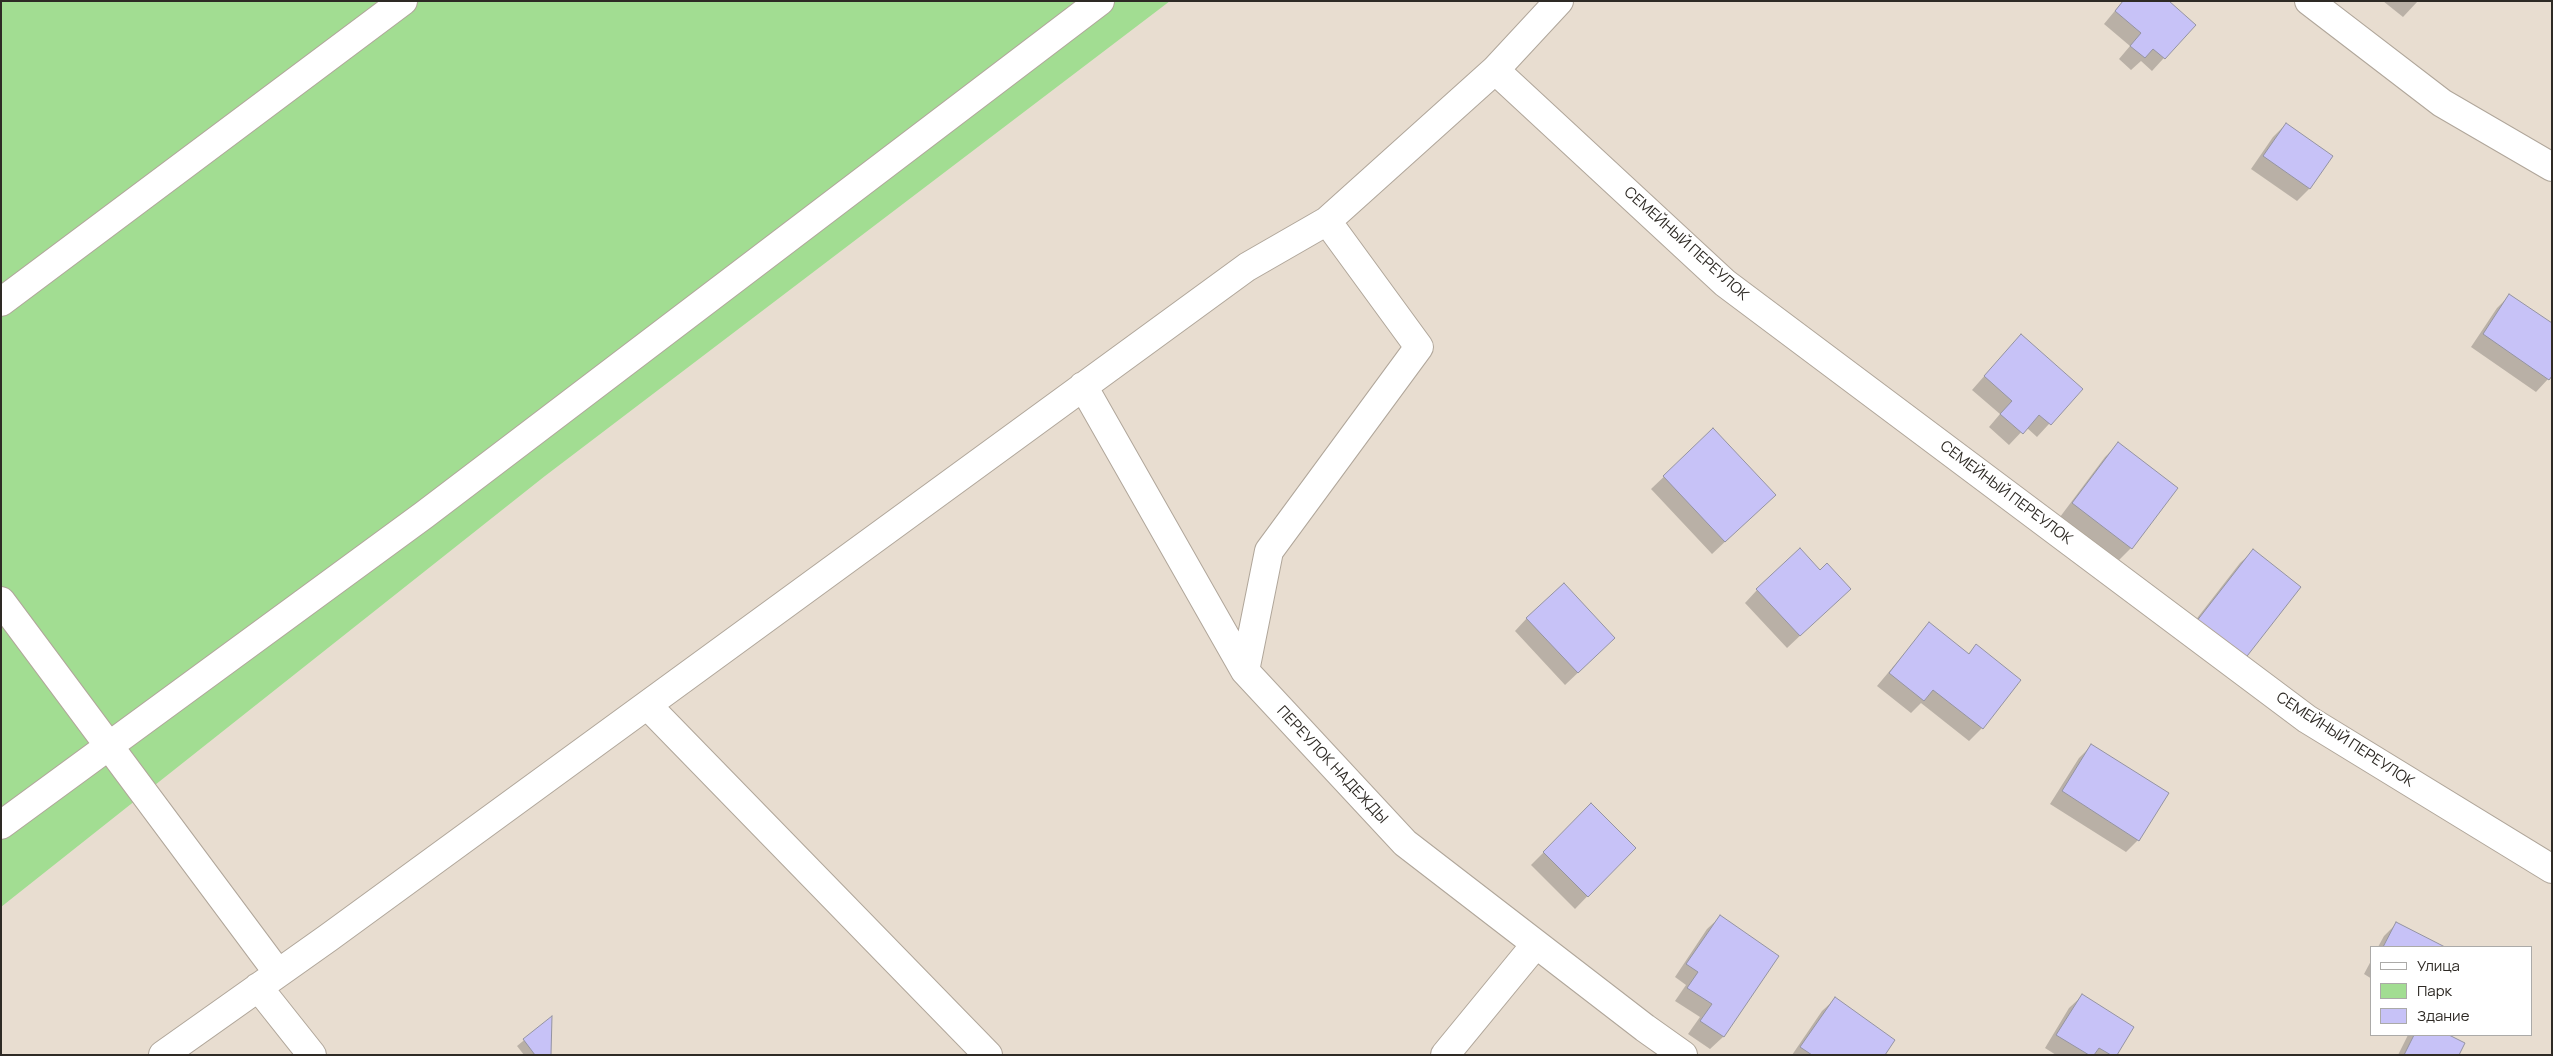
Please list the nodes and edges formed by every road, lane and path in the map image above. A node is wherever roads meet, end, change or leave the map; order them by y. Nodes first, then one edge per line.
1 (402, 1) edge
2 (1100, 1) edge
3 (1559, 1) edge
4 (2309, 1) edge
5 (1495, 70) junction
6 (2552, 167) edge
7 (1327, 221) junction
8 (1, 302) edge
9 (1083, 386) junction
10 (1, 601) edge
11 (1245, 671) junction
12 (647, 705) junction
13 (110, 747) junction
14 (1, 825) edge
15 (2552, 869) edge
16 (1536, 944) junction
17 (268, 980) junction
18 (163, 1055) edge
19 (312, 1055) edge
20 (988, 1055) edge
21 (1445, 1055) edge
22 (1683, 1055) edge

1 - 8 street
2 - 13 street
3 - 5 street
4 - 6 street
5 - 7 street
5 - 15 street, СЕМЕЙНЫЙ ПЕРЕУЛОК
7 - 9 street
7 - 11 street
9 - 11 street, ПЕРЕУЛОК НАДЕЖДЫ
9 - 12 street
10 - 13 street
11 - 16 street, ПЕРЕУЛОК НАДЕЖДЫ
12 - 17 street
12 - 20 street
13 - 14 street
13 - 17 street
16 - 21 street
16 - 22 street, ПЕРЕУЛОК НАДЕЖДЫ
17 - 18 street
17 - 19 street

